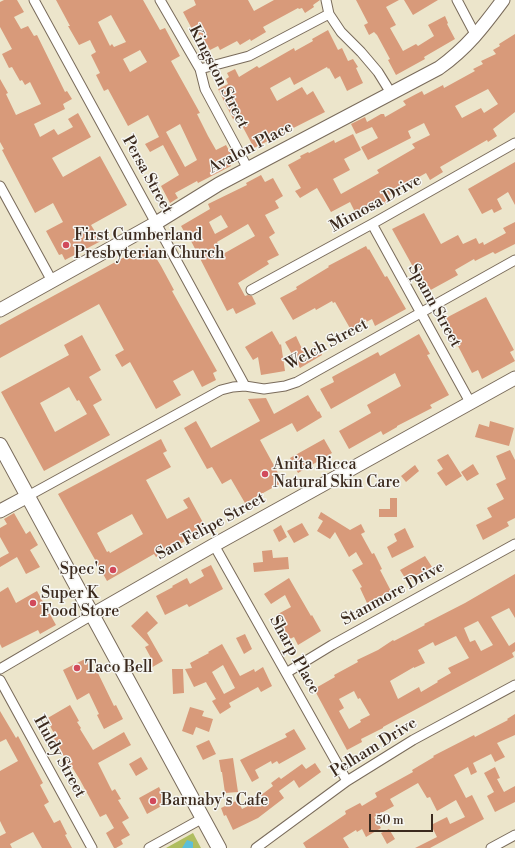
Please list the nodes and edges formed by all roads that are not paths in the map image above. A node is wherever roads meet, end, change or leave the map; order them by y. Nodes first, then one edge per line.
1 (34, 0) edge
2 (160, 0) edge
3 (326, 0) edge
4 (456, 0) edge
5 (503, 0) edge
6 (329, 14) junction
7 (476, 36) junction
8 (200, 69) junction
9 (391, 93) junction
10 (515, 143) edge
11 (248, 169) junction
12 (0, 186) edge
13 (156, 223) junction
14 (372, 224) junction
15 (515, 260) edge
16 (52, 281) junction
17 (251, 290) dead end
18 (0, 310) edge
19 (421, 313) junction
20 (515, 378) edge
21 (245, 386) junction
22 (470, 402) junction
23 (0, 445) edge
24 (28, 496) junction
25 (0, 511) edge
26 (515, 544) edge
27 (214, 545) junction
28 (92, 615) junction
29 (0, 669) edge
30 (286, 673) junction
31 (0, 680) edge
32 (515, 685) edge
33 (347, 780) junction
34 (203, 818) junction
35 (515, 834) edge
36 (92, 848) edge
37 (149, 848) edge
38 (219, 848) edge
39 (256, 848) edge
40 (491, 848) edge

1 - 13 street, Persa Street
2 - 8 street, Kingston Street
3 - 6 street
4 - 7 street
5 - 7 street, Avalon Place
6 - 8 street
6 - 9 street
7 - 9 street, Avalon Place
8 - 11 street, Kingston Street
9 - 11 street, Avalon Place
10 - 14 street, Mimosa Drive
11 - 13 street, Avalon Place
12 - 16 street
13 - 16 street, Avalon Place
13 - 21 street, Persa Street
14 - 17 street, Mimosa Drive
14 - 19 street, Spann Street
15 - 19 street, Welch Street
16 - 18 street, Avalon Place
19 - 21 street, Welch Street
19 - 22 street, Spann Street
20 - 22 street, San Felipe Street
21 - 24 street, Welch Street
22 - 27 street, San Felipe Street
23 - 24 main road
24 - 25 street, Welch Street
24 - 28 main road
26 - 30 street, Stanmore Drive
27 - 28 street, San Felipe Street
27 - 30 street, Sharp Place
28 - 29 street
28 - 34 main road
30 - 33 street, Sharp Place
31 - 36 street, Huldy Street
32 - 33 street, Pelham Drive
33 - 39 street, Pelham Drive
34 - 37 street
34 - 38 main road
35 - 40 street

